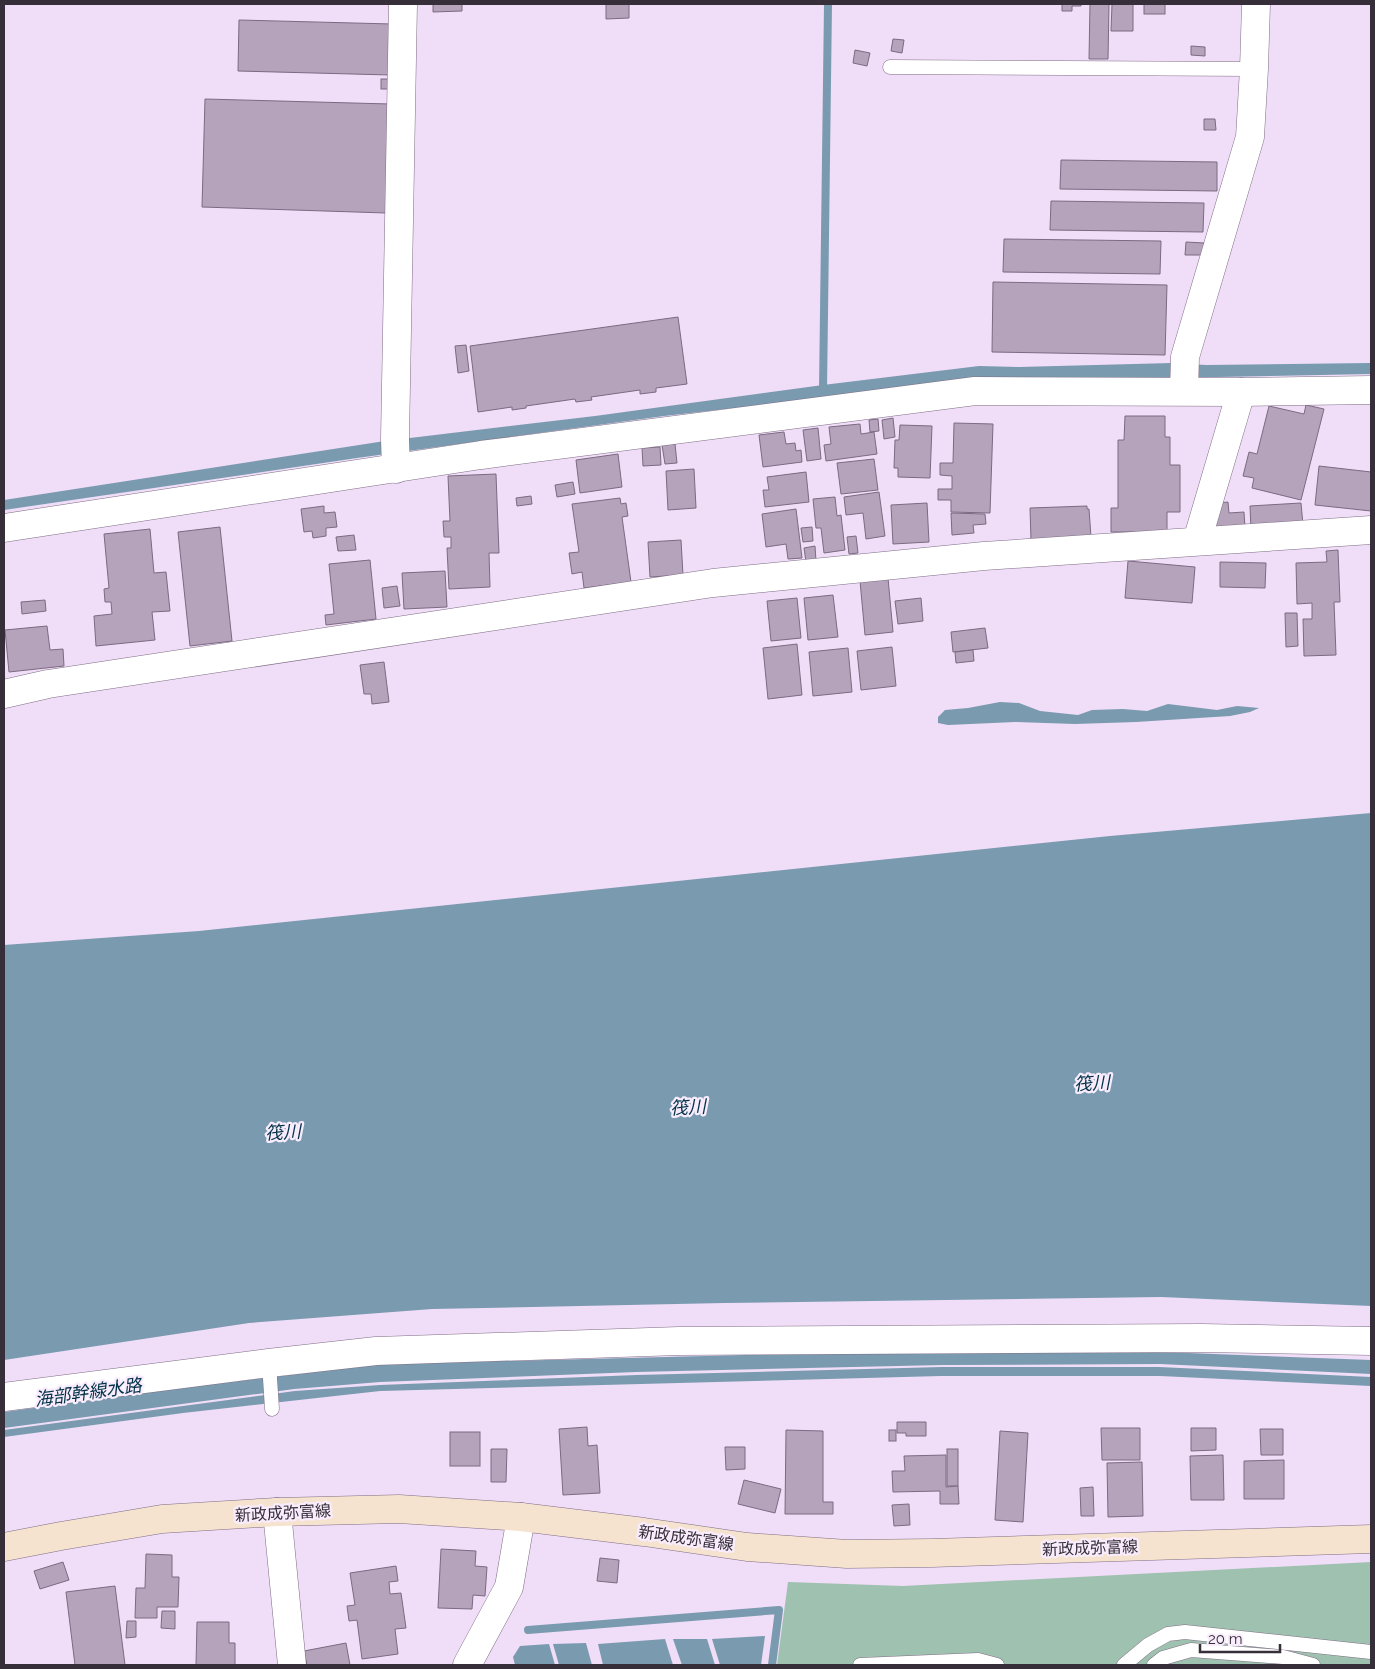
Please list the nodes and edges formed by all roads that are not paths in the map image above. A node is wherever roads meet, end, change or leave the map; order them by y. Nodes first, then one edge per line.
1 (403, 4) edge
2 (1256, 4) edge
3 (890, 67) dead end
4 (1254, 69) junction
5 (1184, 377) junction
6 (1371, 390) edge
7 (1241, 392) junction
8 (395, 456) junction
9 (4, 528) edge
10 (1371, 530) edge
11 (1197, 541) junction
12 (4, 694) edge
13 (1371, 1341) edge
14 (269, 1367) junction
15 (4, 1397) edge
16 (272, 1407) dead end
17 (277, 1512) junction
18 (521, 1518) junction
19 (1371, 1539) edge
20 (4, 1547) edge
21 (1371, 1652) edge
22 (292, 1665) edge
23 (467, 1665) edge
24 (860, 1665) edge
25 (997, 1665) edge
26 (1124, 1665) edge
27 (1154, 1665) edge
28 (1313, 1665) edge

1 - 8 street
2 - 4 street
3 - 4 lane
4 - 5 street
5 - 7 street
5 - 8 street
6 - 7 street
7 - 11 street
8 - 9 street
10 - 11 street
11 - 12 street
13 - 14 street
14 - 15 street
14 - 16 lane
17 - 18 main road, 新政成弥富線
17 - 20 main road, 新政成弥富線
17 - 22 street
18 - 19 main road, 新政成弥富線
18 - 23 street
21 - 26 lane
24 - 25 lane
27 - 28 lane

